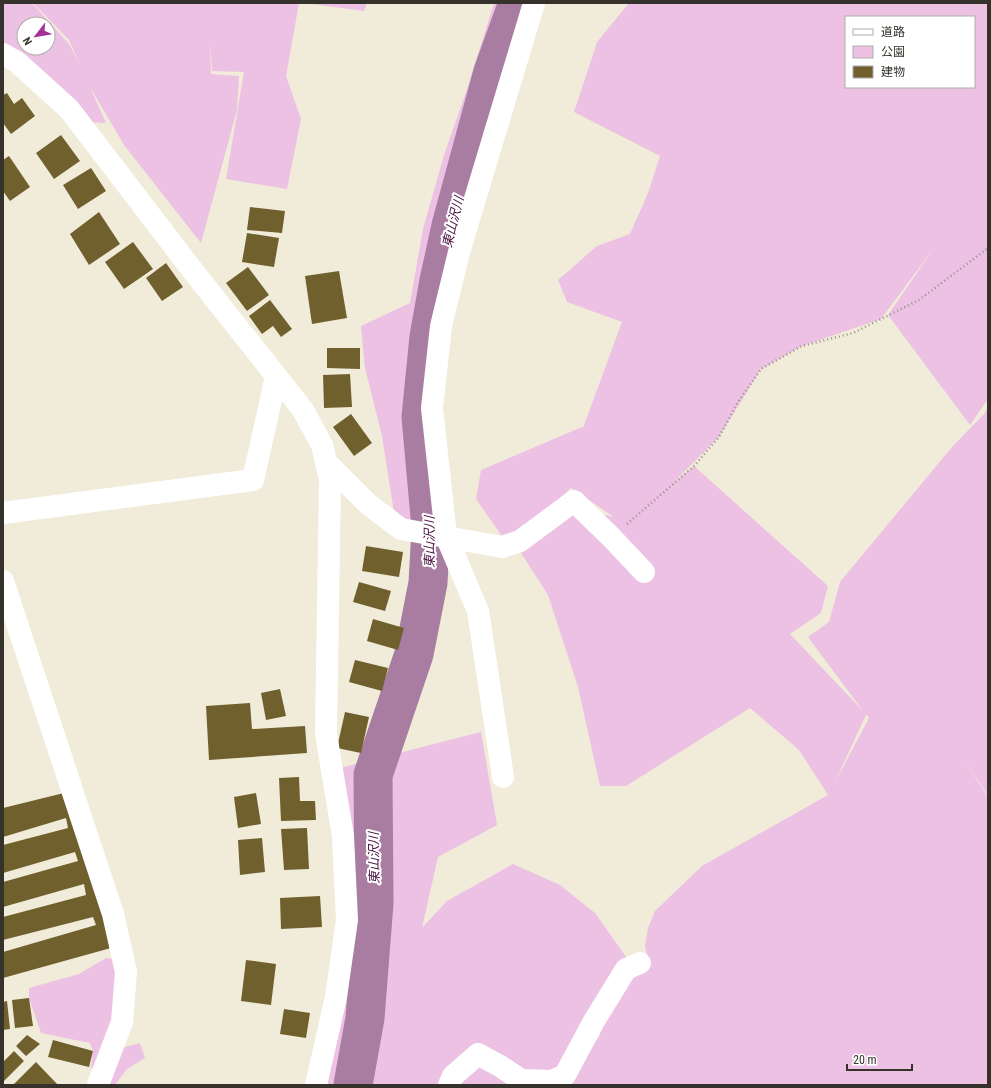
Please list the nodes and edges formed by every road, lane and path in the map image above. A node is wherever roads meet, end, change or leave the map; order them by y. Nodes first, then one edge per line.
1 (534, 3) edge
2 (3, 54) edge
3 (988, 248) edge
4 (276, 377) junction
5 (326, 462) junction
6 (3, 513) edge
7 (442, 536) junction
8 (611, 537) junction
9 (644, 572) dead end
10 (3, 581) edge
11 (503, 777) dead end
12 (640, 963) dead end
13 (98, 1085) edge
14 (316, 1085) edge
15 (449, 1085) edge

1 - 7 street
2 - 4 street
3 - 8 path
4 - 5 street
4 - 6 street
5 - 7 street
5 - 14 street
7 - 8 street
7 - 11 street
8 - 9 street
10 - 13 street
12 - 15 street

